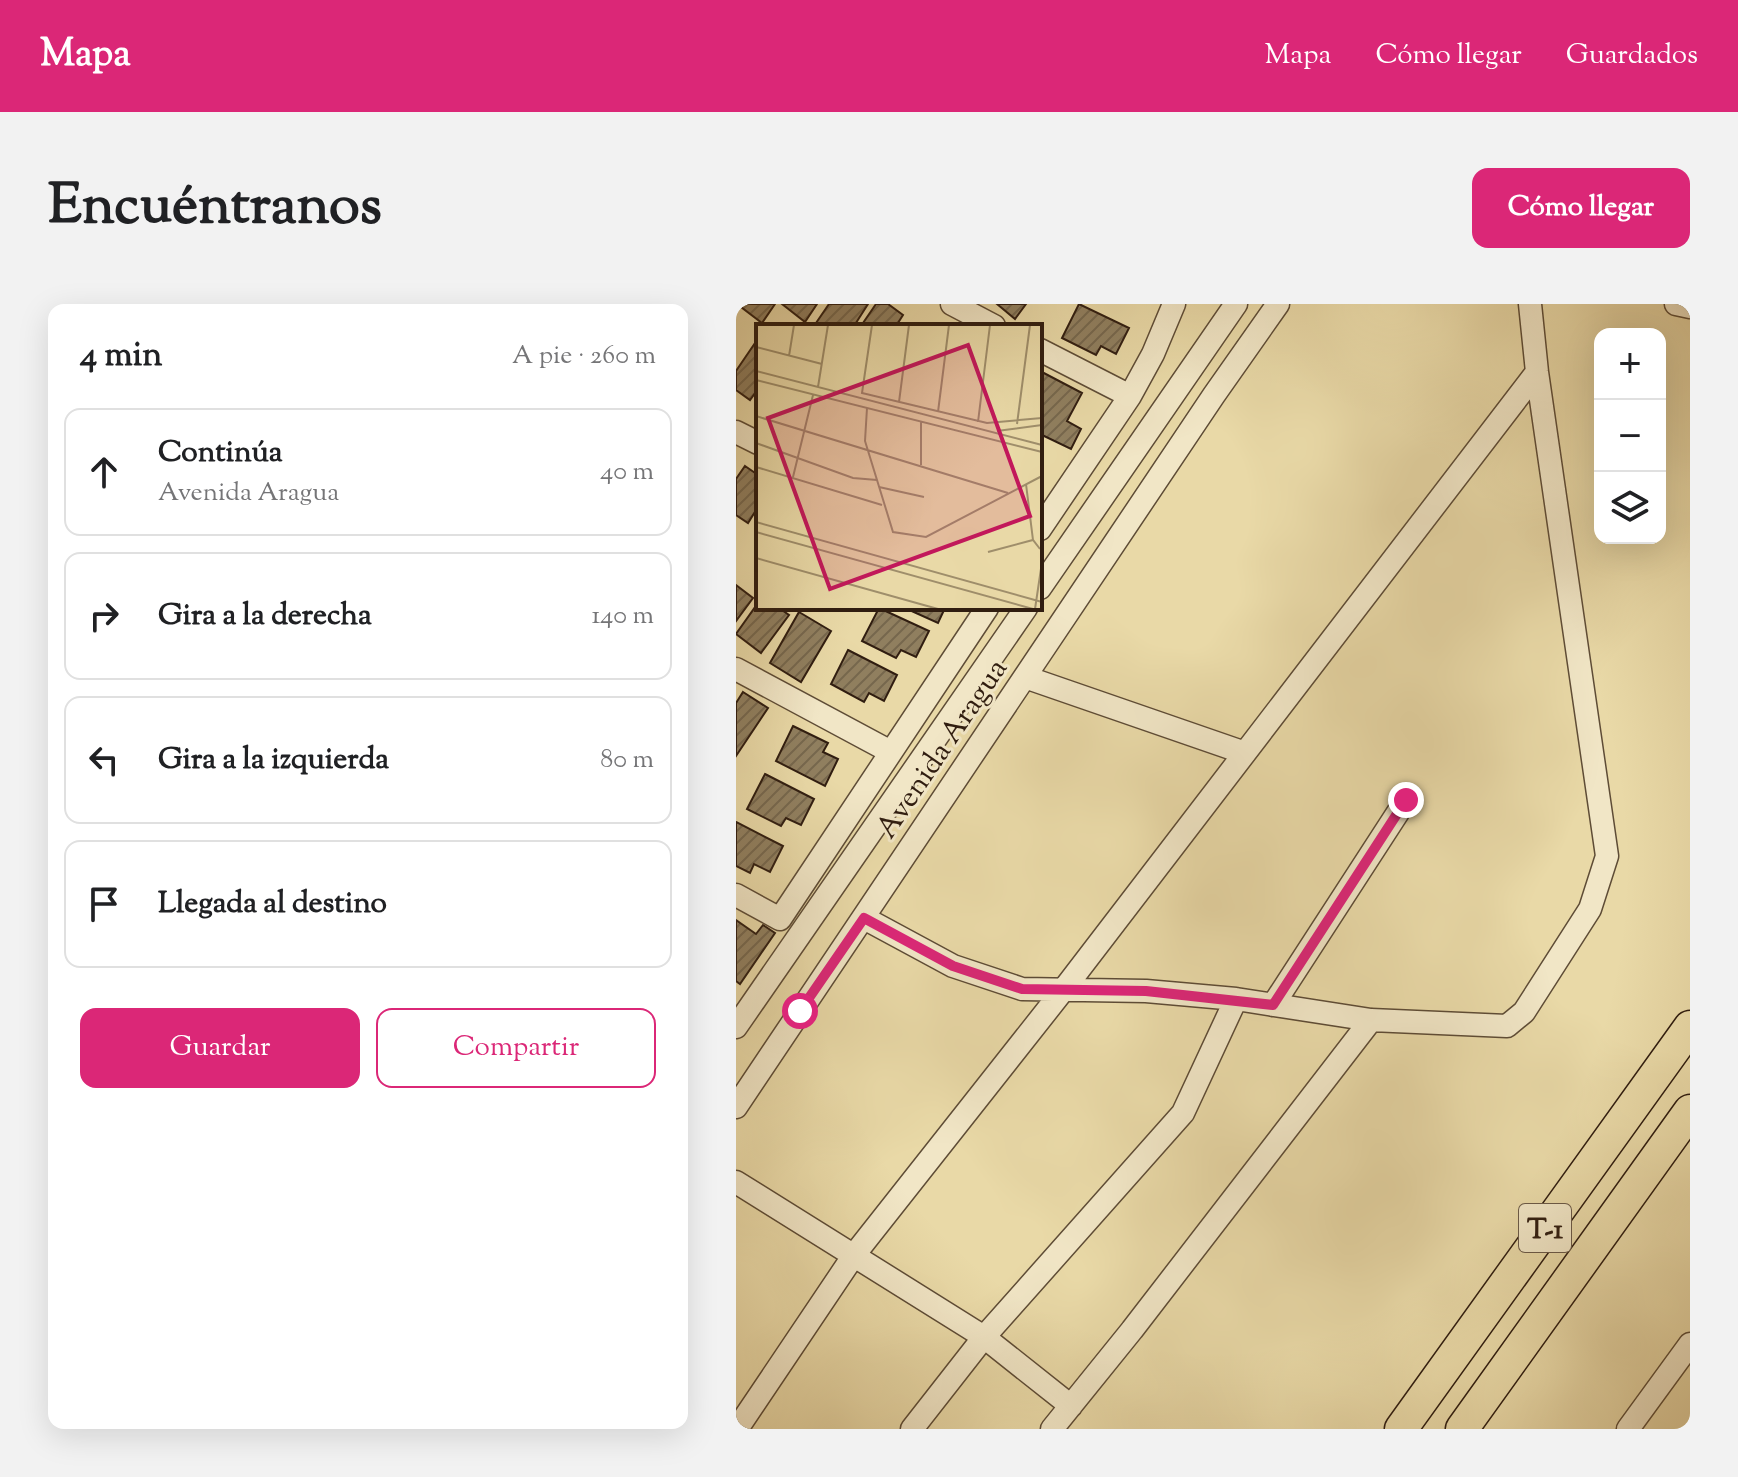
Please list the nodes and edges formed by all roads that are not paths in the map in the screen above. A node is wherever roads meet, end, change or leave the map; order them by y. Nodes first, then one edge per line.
1 (952, 304) edge
2 (1174, 304) edge
3 (1218, 304) edge
4 (1236, 304) edge
5 (1278, 304) edge
6 (1530, 304) edge
7 (1676, 304) edge
8 (1690, 307) edge
9 (990, 324) edge
10 (1042, 351) edge
11 (1194, 367) junction
12 (1537, 372) junction
13 (1130, 396) junction
14 (736, 432) edge
15 (756, 442) edge
16 (1042, 526) edge
17 (1042, 585) edge
18 (986, 610) edge
19 (1025, 610) edge
20 (736, 669) edge
21 (1025, 677) junction
22 (889, 751) junction
23 (1245, 753) junction
24 (1406, 800) dead end
25 (736, 895) edge
26 (864, 918) junction
27 (1064, 989) junction
28 (1236, 999) junction
29 (1273, 1005) junction
30 (1371, 1020) junction
31 (736, 1027) edge
32 (1690, 1027) edge
33 (736, 1107) edge
34 (1690, 1111) edge
35 (736, 1182) edge
36 (854, 1255) junction
37 (984, 1337) junction
38 (1687, 1358) edge
39 (1071, 1406) junction
40 (1630, 1428) edge
41 (737, 1429) edge
42 (912, 1429) edge
43 (1052, 1429) edge
44 (1401, 1429) edge
45 (1462, 1429) edge

1 - 9 street
2 - 13 street
3 - 11 street
4 - 11 street
5 - 21 street, Avenida Aragua
6 - 12 street
7 - 8 street
10 - 13 street
11 - 17 street
12 - 23 street
12 - 30 street
13 - 16 street
14 - 15 street
18 - 22 street
19 - 31 street, Avenida Aragua
20 - 22 street
21 - 23 street
21 - 26 street, Avenida Aragua
22 - 25 street
23 - 27 street
24 - 29 street
26 - 27 street
26 - 33 street, Avenida Aragua
27 - 28 street
27 - 36 street
28 - 29 street
28 - 37 street
29 - 30 street
30 - 39 street
32 - 44 highway, T-1
34 - 45 highway, T-1
35 - 36 street
36 - 37 street
36 - 41 street
37 - 39 street
37 - 42 street
38 - 40 street
39 - 43 street

